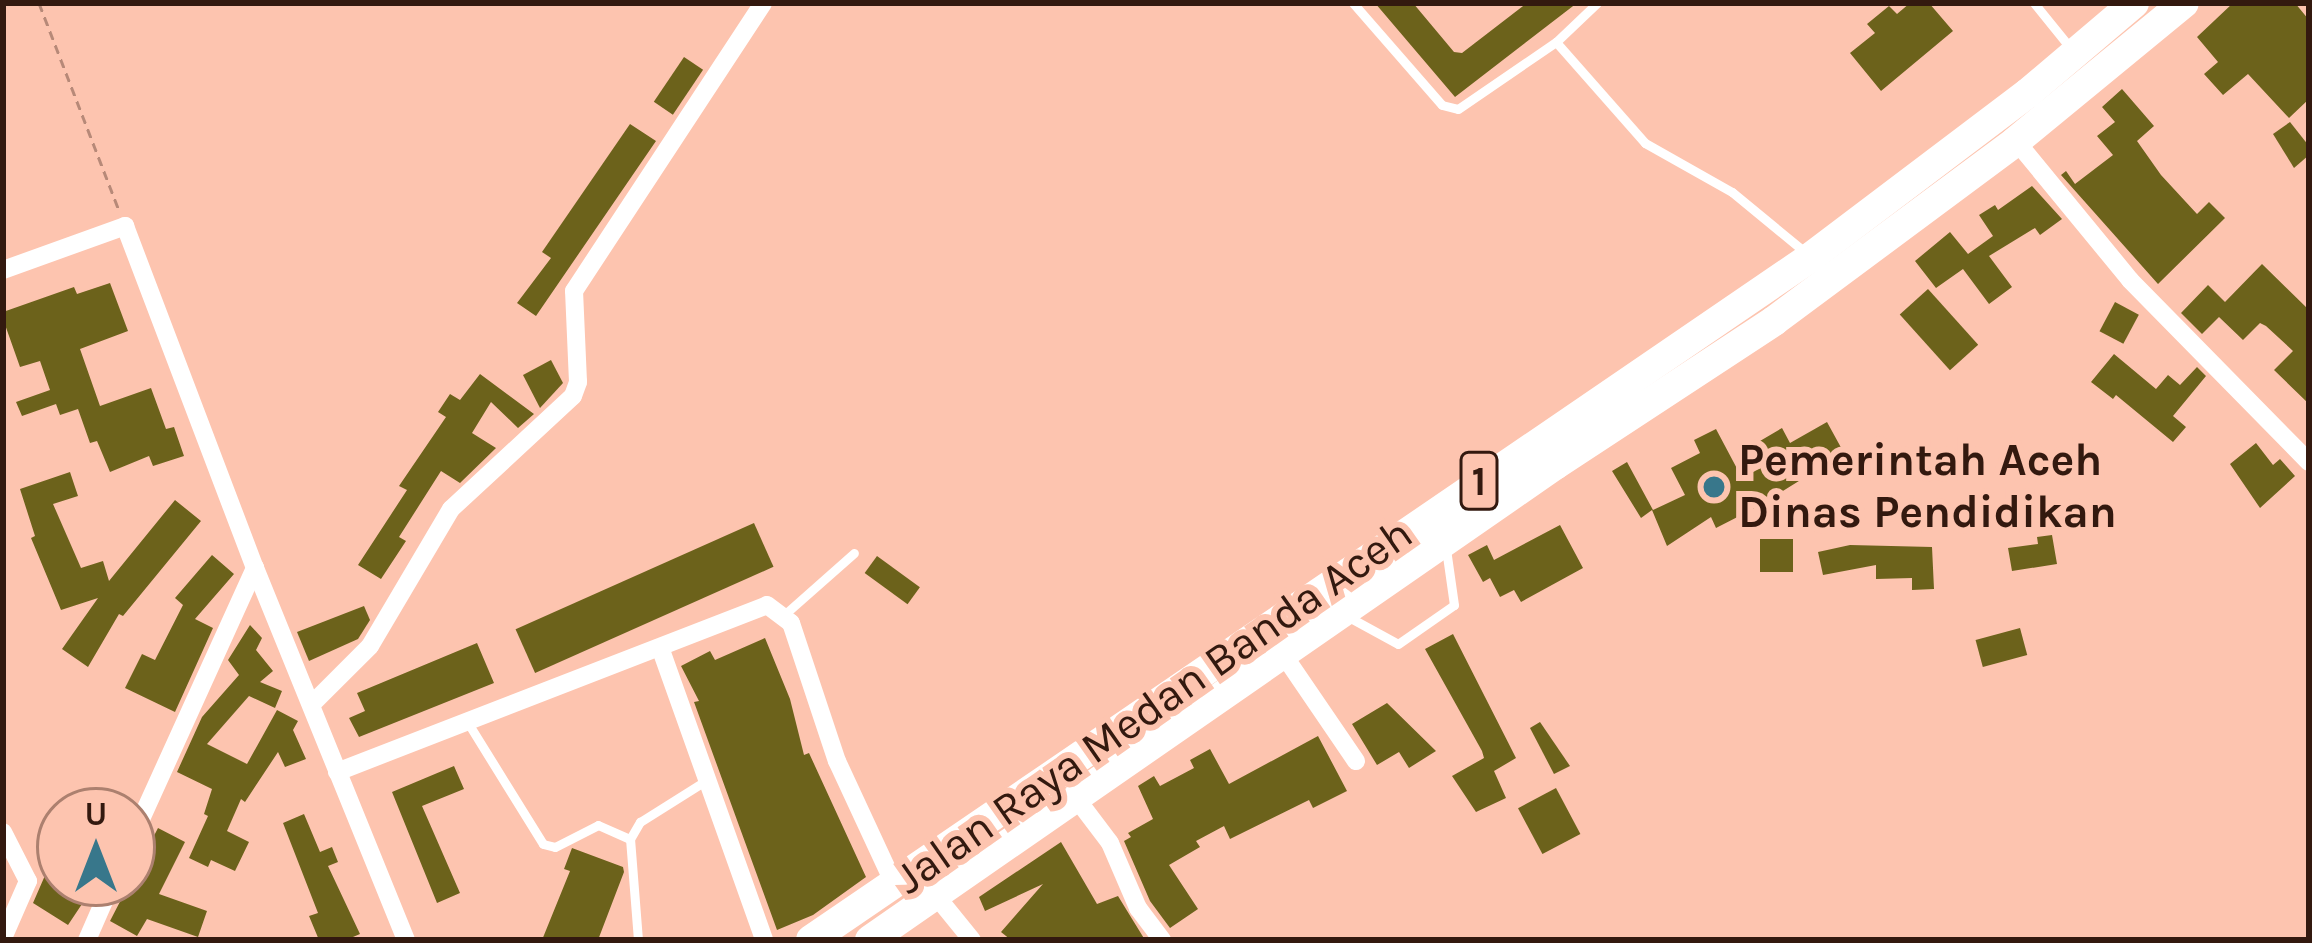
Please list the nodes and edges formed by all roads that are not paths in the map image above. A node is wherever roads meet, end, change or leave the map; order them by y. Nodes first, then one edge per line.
1 (763, 3) edge
2 (1353, 3) edge
3 (1597, 3) edge
4 (2034, 3) edge
5 (2134, 3) edge
6 (2184, 3) edge
7 (1556, 43) junction
8 (2075, 54) junction
9 (2016, 141) junction
10 (1810, 257) junction
11 (3, 270) edge
12 (1547, 452) junction
13 (2309, 462) edge
14 (1445, 544) junction
15 (854, 553) dead end
16 (255, 568) junction
17 (785, 614) junction
18 (1345, 614) junction
19 (661, 650) junction
20 (1286, 657) junction
21 (1172, 694) junction
22 (312, 704) junction
23 (1192, 719) junction
24 (468, 723) junction
25 (1356, 761) dead end
26 (338, 772) junction
27 (705, 781) junction
28 (156, 787) edge
29 (1076, 798) junction
30 (3, 832) edge
31 (630, 839) junction
32 (895, 886) junction
33 (937, 897) junction
34 (101, 907) edge
35 (3, 938) edge
36 (86, 940) edge
37 (406, 940) edge
38 (638, 940) edge
39 (764, 940) edge
40 (811, 940) edge
41 (870, 940) edge
42 (972, 940) edge
43 (1162, 940) edge

1 - 22 street
2 - 7 lane
3 - 7 lane
4 - 8 lane
5 - 8 highway, Jalan Raya Medan Banda Aceh / 1
6 - 9 highway, Jalan Raya Medan Banda Aceh / 1
7 - 10 lane
8 - 10 highway, Jalan Raya Medan Banda Aceh / 1
9 - 12 highway, Jalan Raya Medan Banda Aceh / 1
9 - 13 street
10 - 12 highway, Jalan Raya Medan Banda Aceh / 1
11 - 16 street
12 - 14 highway, Jalan Raya Medan Banda Aceh / 1
12 - 21 highway, Jalan Raya Medan Banda Aceh / 1
14 - 18 highway, Jalan Raya Medan Banda Aceh / 1
14 - 18 lane
15 - 17 lane
16 - 22 street
16 - 28 street
17 - 19 street
17 - 32 street
18 - 20 highway, Jalan Raya Medan Banda Aceh / 1
19 - 24 street
19 - 27 street
20 - 23 highway, Jalan Raya Medan Banda Aceh / 1
20 - 25 street
21 - 23 highway
21 - 32 highway, Jalan Raya Medan Banda Aceh / 1
22 - 26 street
23 - 29 highway, Jalan Raya Medan Banda Aceh / 1
24 - 26 street
24 - 31 lane
26 - 37 street
27 - 31 lane
27 - 39 street
29 - 33 highway, Jalan Raya Medan Banda Aceh / 1
29 - 43 street
30 - 35 street
31 - 38 lane
32 - 40 highway, Jalan Raya Medan Banda Aceh / 1
33 - 41 highway, Jalan Raya Medan Banda Aceh / 1
33 - 42 street
34 - 36 street

